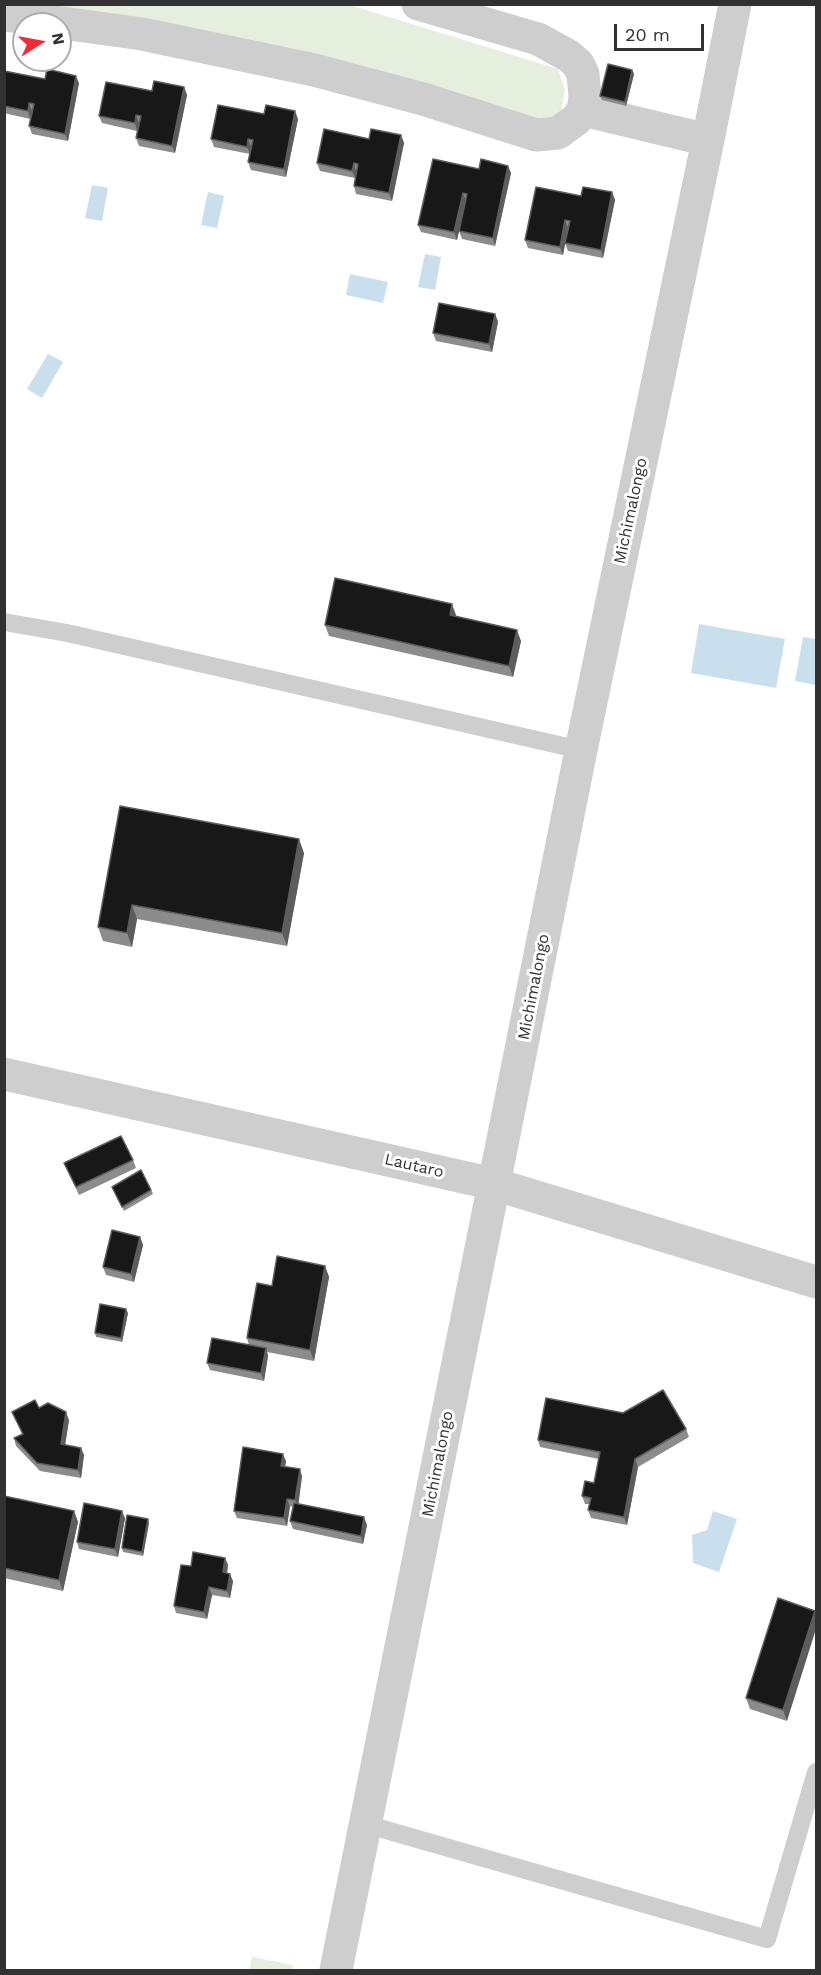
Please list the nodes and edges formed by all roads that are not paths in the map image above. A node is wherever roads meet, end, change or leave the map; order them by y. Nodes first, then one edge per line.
1 (418, 4) edge
2 (735, 4) edge
3 (4, 15) edge
4 (583, 110) junction
5 (708, 141) junction
6 (4, 622) edge
7 (581, 750) junction
8 (4, 1074) edge
9 (494, 1184) junction
10 (816, 1282) edge
11 (816, 1772) edge
12 (365, 1824) junction
13 (336, 1971) edge

1 - 4 street
2 - 5 street, Michimalongo
3 - 4 street
4 - 5 street
5 - 7 street, Michimalongo
6 - 7 lane
7 - 9 street, Michimalongo
8 - 9 street, Lautaro
9 - 10 street, Lautaro
9 - 12 street, Michimalongo
11 - 12 lane
12 - 13 street, Michimalongo

